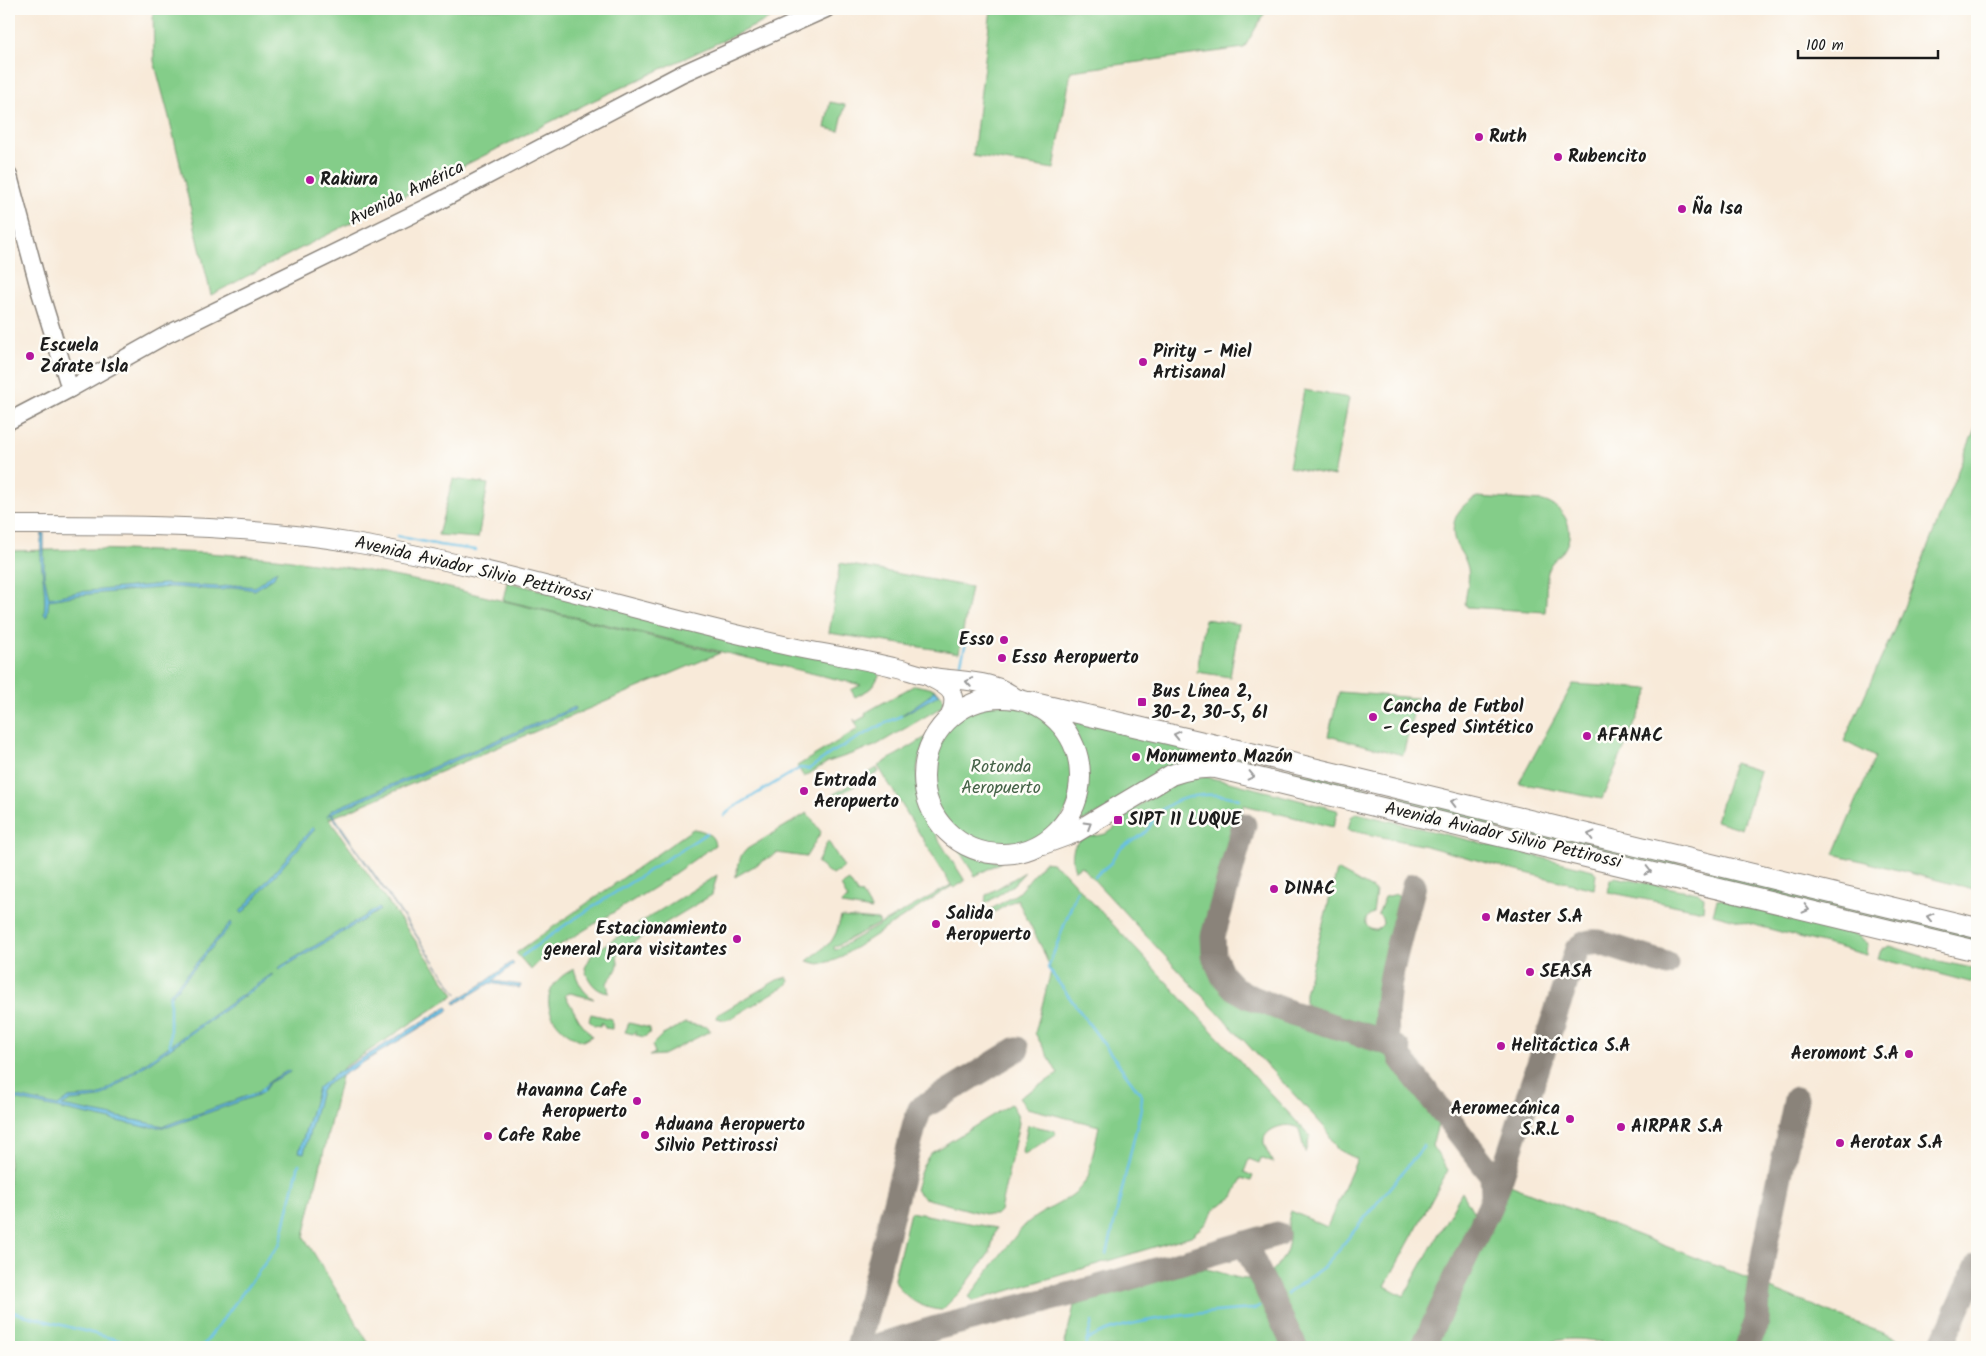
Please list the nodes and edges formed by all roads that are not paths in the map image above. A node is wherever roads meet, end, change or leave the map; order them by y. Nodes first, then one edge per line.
1 (826, 9) edge
2 (9, 176) edge
3 (70, 389) junction
4 (9, 421) edge
5 (9, 525) edge
6 (929, 676) junction
7 (1023, 700) junction
8 (949, 718) junction
9 (1043, 844) junction
10 (1977, 928) edge
11 (1977, 951) edge

1 - 3 main road, Avenida América
2 - 3 main road
3 - 4 main road, Avenida América
5 - 6 main road, Avenida Aviador Silvio Pettirossi
7 -> 6 main road, Avenida Aviador Silvio Pettirossi
6 - 8 main road, Avenida Aviador Silvio Pettirossi
7 - 8 highway
7 - 9 highway
10 -> 7 highway, Avenida Aviador Silvio Pettirossi
8 - 9 highway
9 -> 11 highway, Avenida Aviador Silvio Pettirossi

